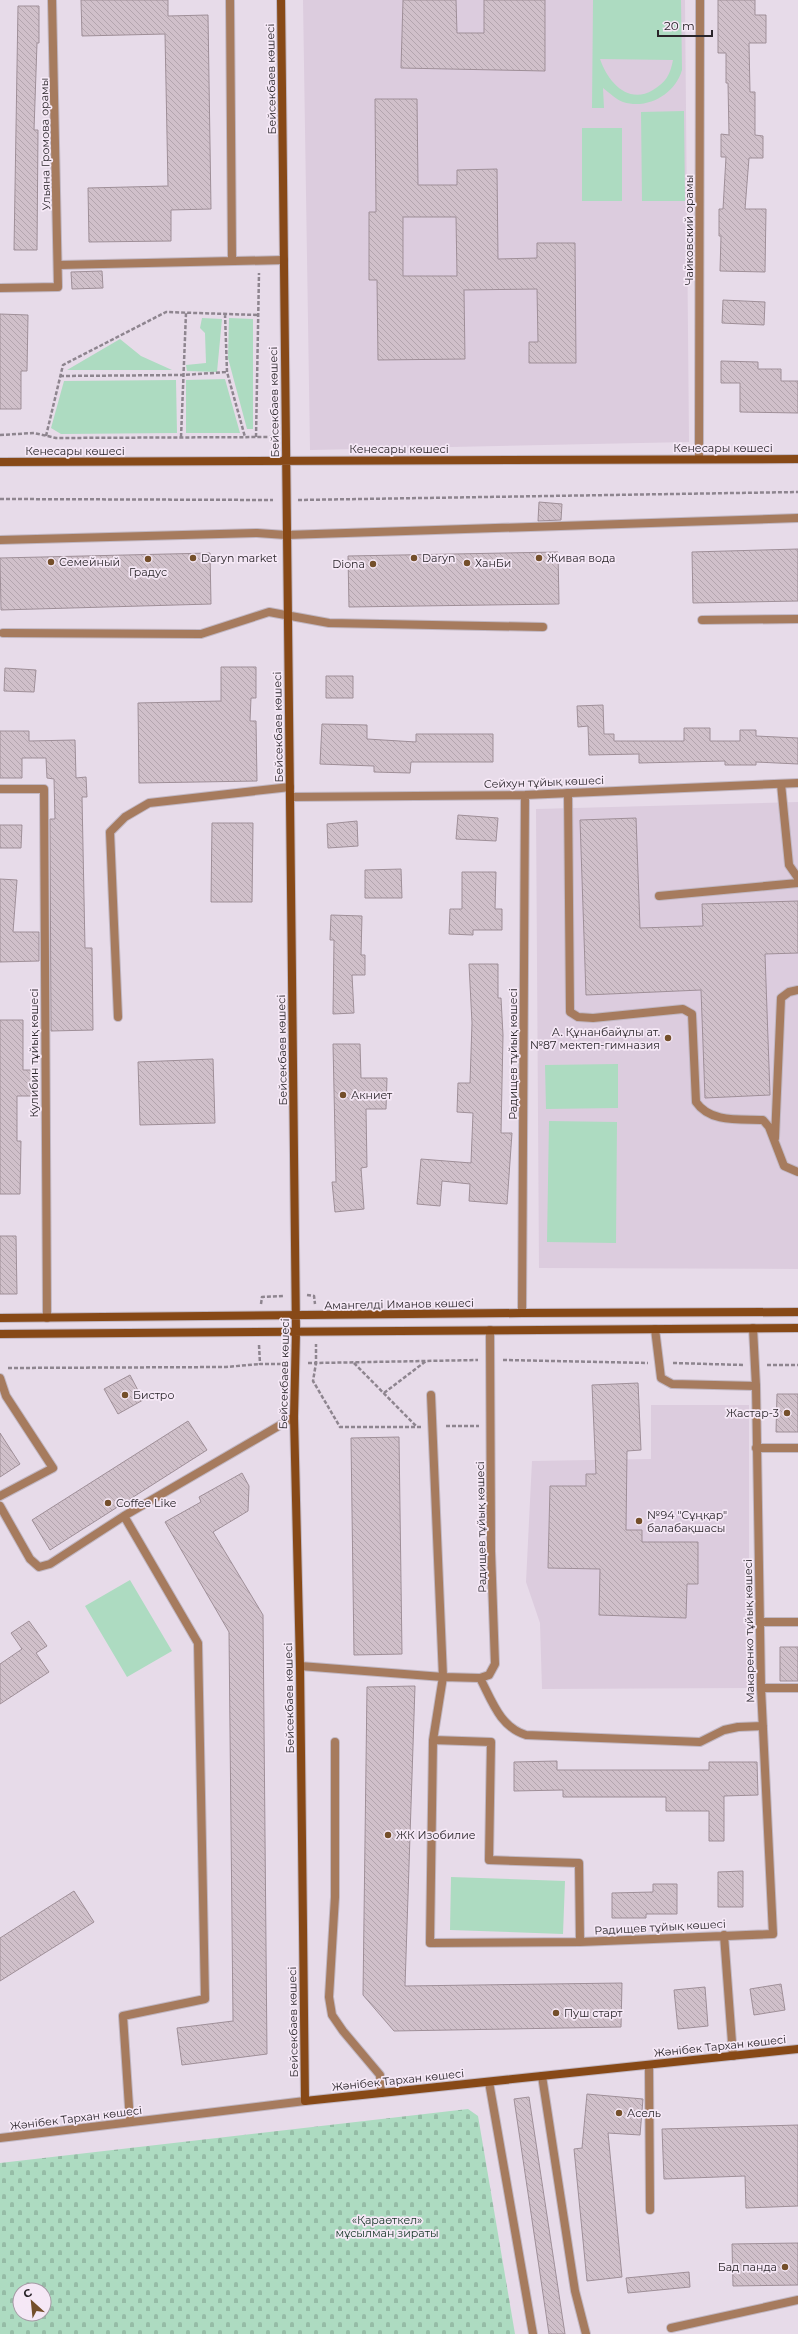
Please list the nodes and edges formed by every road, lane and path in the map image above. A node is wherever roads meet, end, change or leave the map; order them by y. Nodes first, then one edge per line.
1 (52, 0) edge
2 (230, 0) edge
3 (281, 0) edge
4 (700, 0) edge
5 (232, 260) junction
6 (259, 260) junction
7 (284, 260) junction
8 (59, 265) junction
9 (0, 288) edge
10 (186, 313) junction
11 (225, 314) junction
12 (258, 315) junction
13 (227, 372) junction
14 (184, 375) junction
15 (60, 376) junction
16 (0, 435) edge
17 (46, 436) junction
18 (286, 436) junction
19 (181, 437) junction
20 (245, 437) junction
21 (256, 437) junction
22 (798, 459) edge
23 (699, 460) junction
24 (286, 461) junction
25 (0, 462) edge
26 (798, 492) edge
27 (0, 499) edge
28 (286, 500) junction
29 (798, 518) edge
30 (286, 535) junction
31 (0, 540) edge
32 (287, 615) junction
33 (798, 619) edge
34 (702, 620) dead end
35 (544, 627) dead end
36 (3, 633) dead end
37 (798, 783) edge
38 (782, 784) junction
39 (290, 787) junction
40 (0, 789) edge
41 (568, 793) junction
42 (525, 795) junction
43 (290, 797) junction
44 (798, 878) edge
45 (798, 883) edge
46 (659, 896) dead end
47 (798, 990) edge
48 (118, 1017) dead end
49 (775, 1142) junction
50 (798, 1172) edge
51 (798, 1312) edge
52 (522, 1313) junction
53 (296, 1316) junction
54 (0, 1318) edge
55 (47, 1318) junction
56 (753, 1328) junction
57 (798, 1328) edge
58 (655, 1329) junction
59 (490, 1330) junction
60 (296, 1332) junction
61 (0, 1334) edge
62 (426, 1361) dead end
63 (353, 1363) dead end
64 (260, 1364) dead end
65 (0, 1368) edge
66 (0, 1378) edge
67 (756, 1386) junction
68 (384, 1393) junction
69 (431, 1395) dead end
70 (3, 1397) edge
71 (294, 1417) junction
72 (417, 1427) dead end
73 (756, 1448) junction
74 (798, 1448) edge
75 (0, 1496) edge
76 (0, 1506) edge
77 (124, 1516) junction
78 (760, 1622) junction
79 (798, 1622) edge
80 (300, 1666) junction
81 (444, 1677) junction
82 (480, 1678) junction
83 (761, 1688) junction
84 (798, 1688) edge
85 (763, 1726) junction
86 (434, 1740) junction
87 (335, 1742) dead end
88 (773, 1934) joint
89 (724, 1935) junction
90 (580, 1942) junction
91 (798, 2049) edge
92 (733, 2056) junction
93 (649, 2065) junction
94 (542, 2076) junction
95 (489, 2082) junction
96 (381, 2093) junction
97 (305, 2100) junction
98 (130, 2122) junction
99 (0, 2138) edge
100 (650, 2210) dead end
101 (798, 2300) edge
102 (671, 2328) dead end
103 (533, 2334) edge
104 (586, 2334) edge

1 - 8 street, Ульяна Громова орамы
2 - 5 street
3 - 7 street, Бейсекбаев көшесі
4 - 23 street, Чайковский орамы
5 - 6 street
5 - 8 street
6 - 7 street
6 - 12 path
7 - 18 street, Бейсекбаев көшесі
8 - 9 street, Ульяна Громова орамы
10 - 11 path
10 - 14 path
10 - 15 path
11 - 12 path
11 - 13 path
12 - 21 path
13 - 14 path
13 - 20 path
14 - 15 path
14 - 19 path
15 - 17 path
16 - 17 path
17 - 19 path
18 - 21 path
18 - 24 street, Бейсекбаев көшесі
19 - 20 path
20 - 21 path
22 - 23 street, Кенесары көшесі
23 - 24 street, Кенесары көшесі
24 - 25 street, Кенесары көшесі
24 - 28 street, Бейсекбаев көшесі
26 - 28 path
27 - 28 path
28 - 30 street, Бейсекбаев көшесі
29 - 30 street
30 - 31 street
30 - 32 street, Бейсекбаев көшесі
32 - 35 street
32 - 36 street
32 - 39 street, Бейсекбаев көшесі
33 - 34 street
37 - 38 street, Сейхун тұйық көшесі
38 - 41 street, Сейхун тұйық көшесі
38 - 44 street
39 - 43 street, Бейсекбаев көшесі
39 - 48 street
40 - 55 street, Кулибин тұйық көшесі
41 - 42 street, Сейхун тұйық көшесі
41 - 49 street
42 - 43 street, Сейхун тұйық көшесі
42 - 52 street, Радищев тұйық көшесі
43 - 53 street, Бейсекбаев көшесі
45 - 46 street
47 - 49 street
49 - 50 street
51 - 52 street, Амангелді Иманов көшесі
52 - 53 street, Амангелді Иманов көшесі
53 - 55 street, Амангелді Иманов көшесі
53 - 60 street, Бейсекбаев көшесі
54 - 55 street, Амангелді Иманов көшесі
56 - 57 street
56 - 58 street
56 - 67 street, Макаренко тұйық көшесі
58 - 59 street
58 - 67 street
59 - 60 street
59 - 82 street, Радищев тұйық көшесі
60 - 61 street
60 - 71 street, Бейсекбаев көшесі
62 - 68 path
63 - 68 path
64 - 65 path
66 - 70 street
67 - 73 street, Макаренко тұйық көшесі
68 - 72 path
69 - 81 street
70 - 75 street
71 - 77 street
71 - 80 street, Бейсекбаев көшесі
73 - 74 street
73 - 78 street, Макаренко тұйық көшесі
76 - 77 street
77 - 98 street
78 - 79 street
78 - 83 street, Макаренко тұйық көшесі
80 - 81 street
80 - 97 street, Бейсекбаев көшесі
81 - 82 street
81 - 86 street
82 - 85 street
83 - 84 street
83 - 85 street, Макаренко тұйық көшесі
85 - 88 street, Макаренко тұйық көшесі
86 - 90 street, Радищев тұйық көшесі
86 - 90 street
87 - 96 street
88 - 89 street, Радищев тұйық көшесі
89 - 90 street, Радищев тұйық көшесі
89 - 92 street
91 - 92 street, Жәнібек Тархан көшесі
92 - 93 street, Жәнібек Тархан көшесі
93 - 94 street, Жәнібек Тархан көшесі
93 - 100 street
94 - 95 street, Жәнібек Тархан көшесі
94 - 104 street
95 - 96 street, Жәнібек Тархан көшесі
95 - 103 street
96 - 97 street, Жәнібек Тархан көшесі
97 - 98 street, Жәнібек Тархан көшесі
98 - 99 street, Жәнібек Тархан көшесі
101 - 102 street

